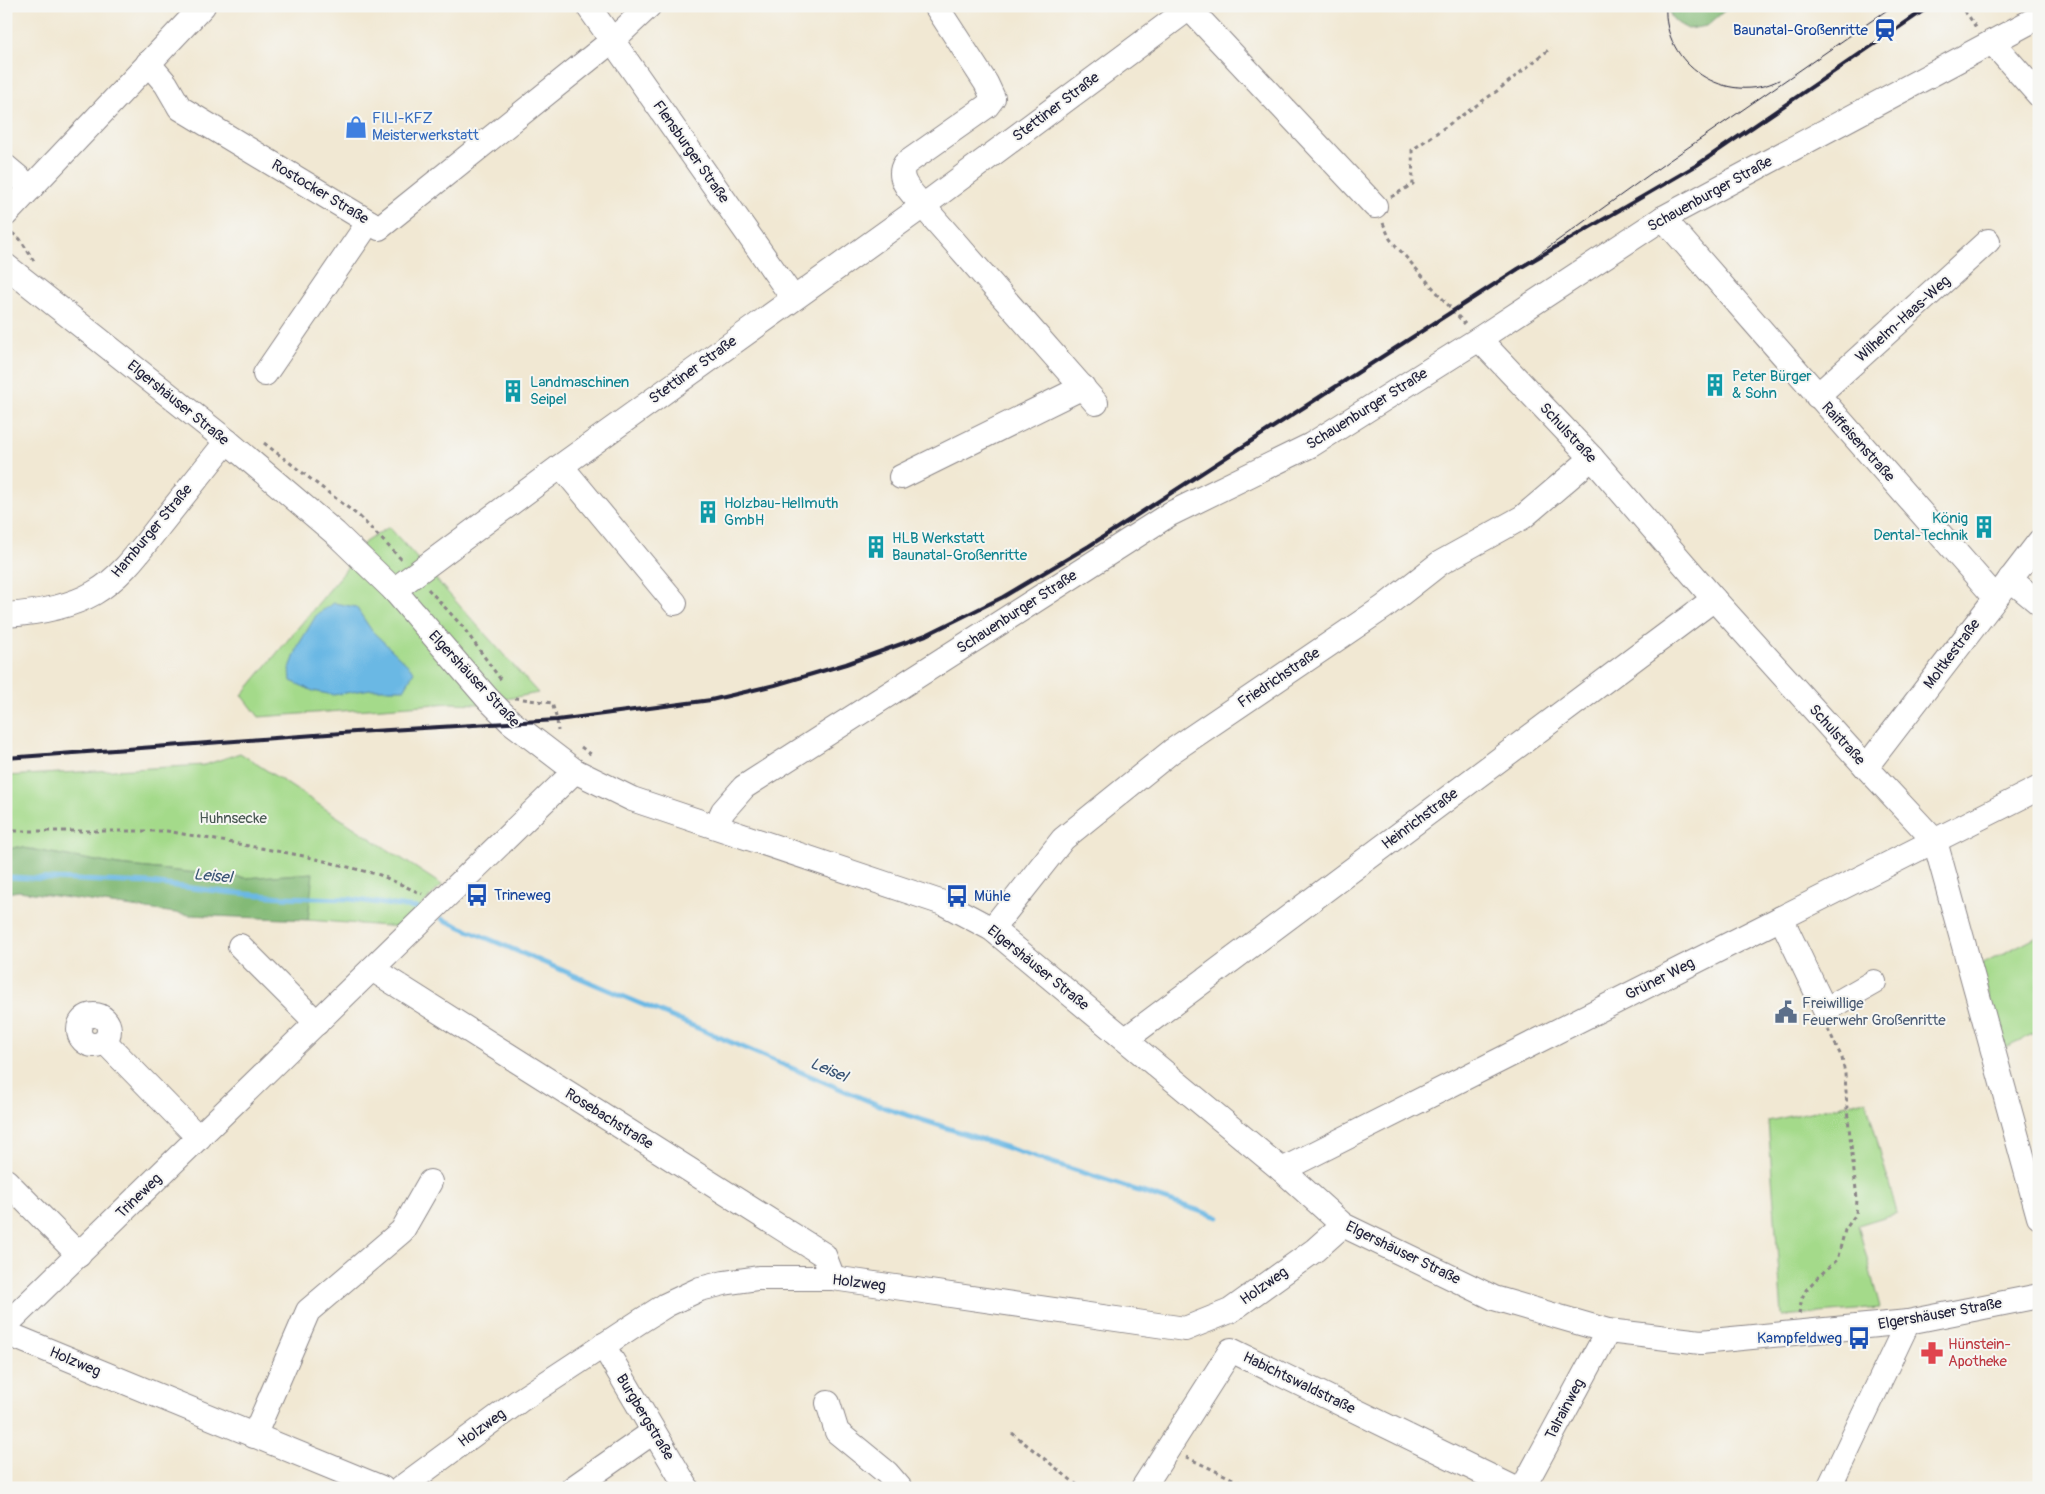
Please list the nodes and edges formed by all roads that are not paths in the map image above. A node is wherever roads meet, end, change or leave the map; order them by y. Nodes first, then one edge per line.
1 (203, 6) edge
2 (588, 6) edge
3 (649, 6) edge
4 (936, 6) edge
5 (1190, 7) edge
6 (2039, 17) edge
7 (613, 40) junction
8 (1990, 43) junction
9 (148, 63) junction
10 (2039, 95) edge
11 (6, 167) edge
12 (31, 188) junction
13 (923, 206) junction
14 (1375, 206) road end
15 (6, 214) edge
16 (1664, 218) junction
17 (369, 222) junction
18 (1988, 241) dead end
19 (6, 266) edge
20 (793, 298) junction
21 (1479, 339) junction
22 (265, 374) dead end
23 (1818, 396) junction
24 (227, 442) junction
25 (1592, 458) junction
26 (561, 466) junction
27 (901, 477) dead end
28 (2039, 542) edge
29 (2002, 588) junction
30 (394, 590) junction
31 (1714, 599) junction
32 (675, 603) dead end
33 (2039, 603) edge
34 (6, 615) edge
35 (1866, 767) junction
36 (575, 772) junction
37 (2039, 788) edge
38 (716, 826) junction
39 (1936, 841) junction
40 (1781, 918) junction
41 (992, 928) junction
42 (240, 946) dead end
43 (372, 969) junction
44 (1874, 982) dead end
45 (316, 1023) junction
46 (1126, 1039) junction
47 (105, 1042) dead end
48 (199, 1138) junction
49 (1282, 1170) junction
50 (6, 1181) edge
51 (430, 1182) dead end
52 (2039, 1217) edge
53 (1343, 1225) junction
54 (78, 1255) junction
55 (833, 1278) junction
56 (2039, 1296) edge
57 (1230, 1311) junction
58 (1908, 1322) junction
59 (6, 1325) edge
60 (1608, 1331) junction
61 (6, 1334) edge
62 (603, 1346) junction
63 (1231, 1350) junction
64 (828, 1403) dead end
65 (653, 1432) junction
66 (254, 1436) junction
67 (382, 1488) edge
68 (401, 1488) edge
69 (573, 1488) edge
70 (687, 1488) edge
71 (900, 1488) edge
72 (1144, 1488) edge
73 (1514, 1488) edge
74 (1523, 1488) edge
75 (1829, 1488) edge

1 - 9 street
2 - 7 street, Flensburger Straße
3 - 7 street
4 - 13 street
5 - 13 street, Stettiner Straße
5 - 14 street, Stettiner Straße
6 - 8 street, Schauenburger Straße
7 - 17 street, Rostocker Straße
7 - 20 street, Flensburger Straße
8 - 10 street
8 - 16 street, Schauenburger Straße
9 - 12 street
9 - 17 street, Rostocker Straße
11 - 12 street
12 - 15 street
13 - 20 street, Stettiner Straße
13 - 27 street
16 - 21 street, Schauenburger Straße
16 - 23 street, Raiffeisenstraße
17 - 22 street
18 - 23 street, Wilhelm-Haas-Weg
19 - 24 street, Elgershäuser Straße
20 - 26 street, Stettiner Straße
21 - 25 street, Schulstraße
21 - 38 street, Schauenburger Straße
23 - 29 street, Raiffeisenstraße
24 - 30 street, Elgershäuser Straße
24 - 34 street, Hamburger Straße
25 - 31 street, Schulstraße
25 - 41 street, Friedrichstraße
26 - 30 street, Stettiner Straße
26 - 32 street
28 - 29 street, Moltkestraße
29 - 33 street, Raiffeisenstraße
29 - 35 street, Moltkestraße
30 - 36 street, Elgershäuser Straße
31 - 35 street, Schulstraße
31 - 46 street, Heinrichstraße
35 - 39 street, Schulstraße
36 - 38 street, Elgershäuser Straße
36 - 43 street, Trineweg
37 - 39 street, Grüner Weg
38 - 41 street, Elgershäuser Straße
39 - 40 street, Grüner Weg
39 - 52 street, Schulstraße
40 - 44 street
40 - 49 street, Grüner Weg
41 - 46 street, Elgershäuser Straße
42 - 45 street
43 - 45 street, Trineweg
43 - 55 street, Rosebachstraße
45 - 48 street, Trineweg
46 - 49 street, Elgershäuser Straße
47 - 48 street
48 - 54 street, Trineweg
49 - 53 street, Elgershäuser Straße
50 - 54 street
51 - 66 street
53 - 57 street, Holzweg
53 - 60 street, Elgershäuser Straße
54 - 59 street, Trineweg
55 - 57 street, Holzweg
55 - 62 street, Holzweg
56 - 58 street, Elgershäuser Straße
57 - 63 street
58 - 60 street, Elgershäuser Straße
58 - 75 street
60 - 74 street, Talrainweg
61 - 66 street, Holzweg
62 - 65 street, Burgbergstraße
62 - 68 street, Holzweg
63 - 72 street, Habichtswaldstraße
63 - 73 street, Habichtswaldstraße
64 - 71 street
65 - 69 street
65 - 70 street, Burgbergstraße
66 - 67 street, Holzweg

